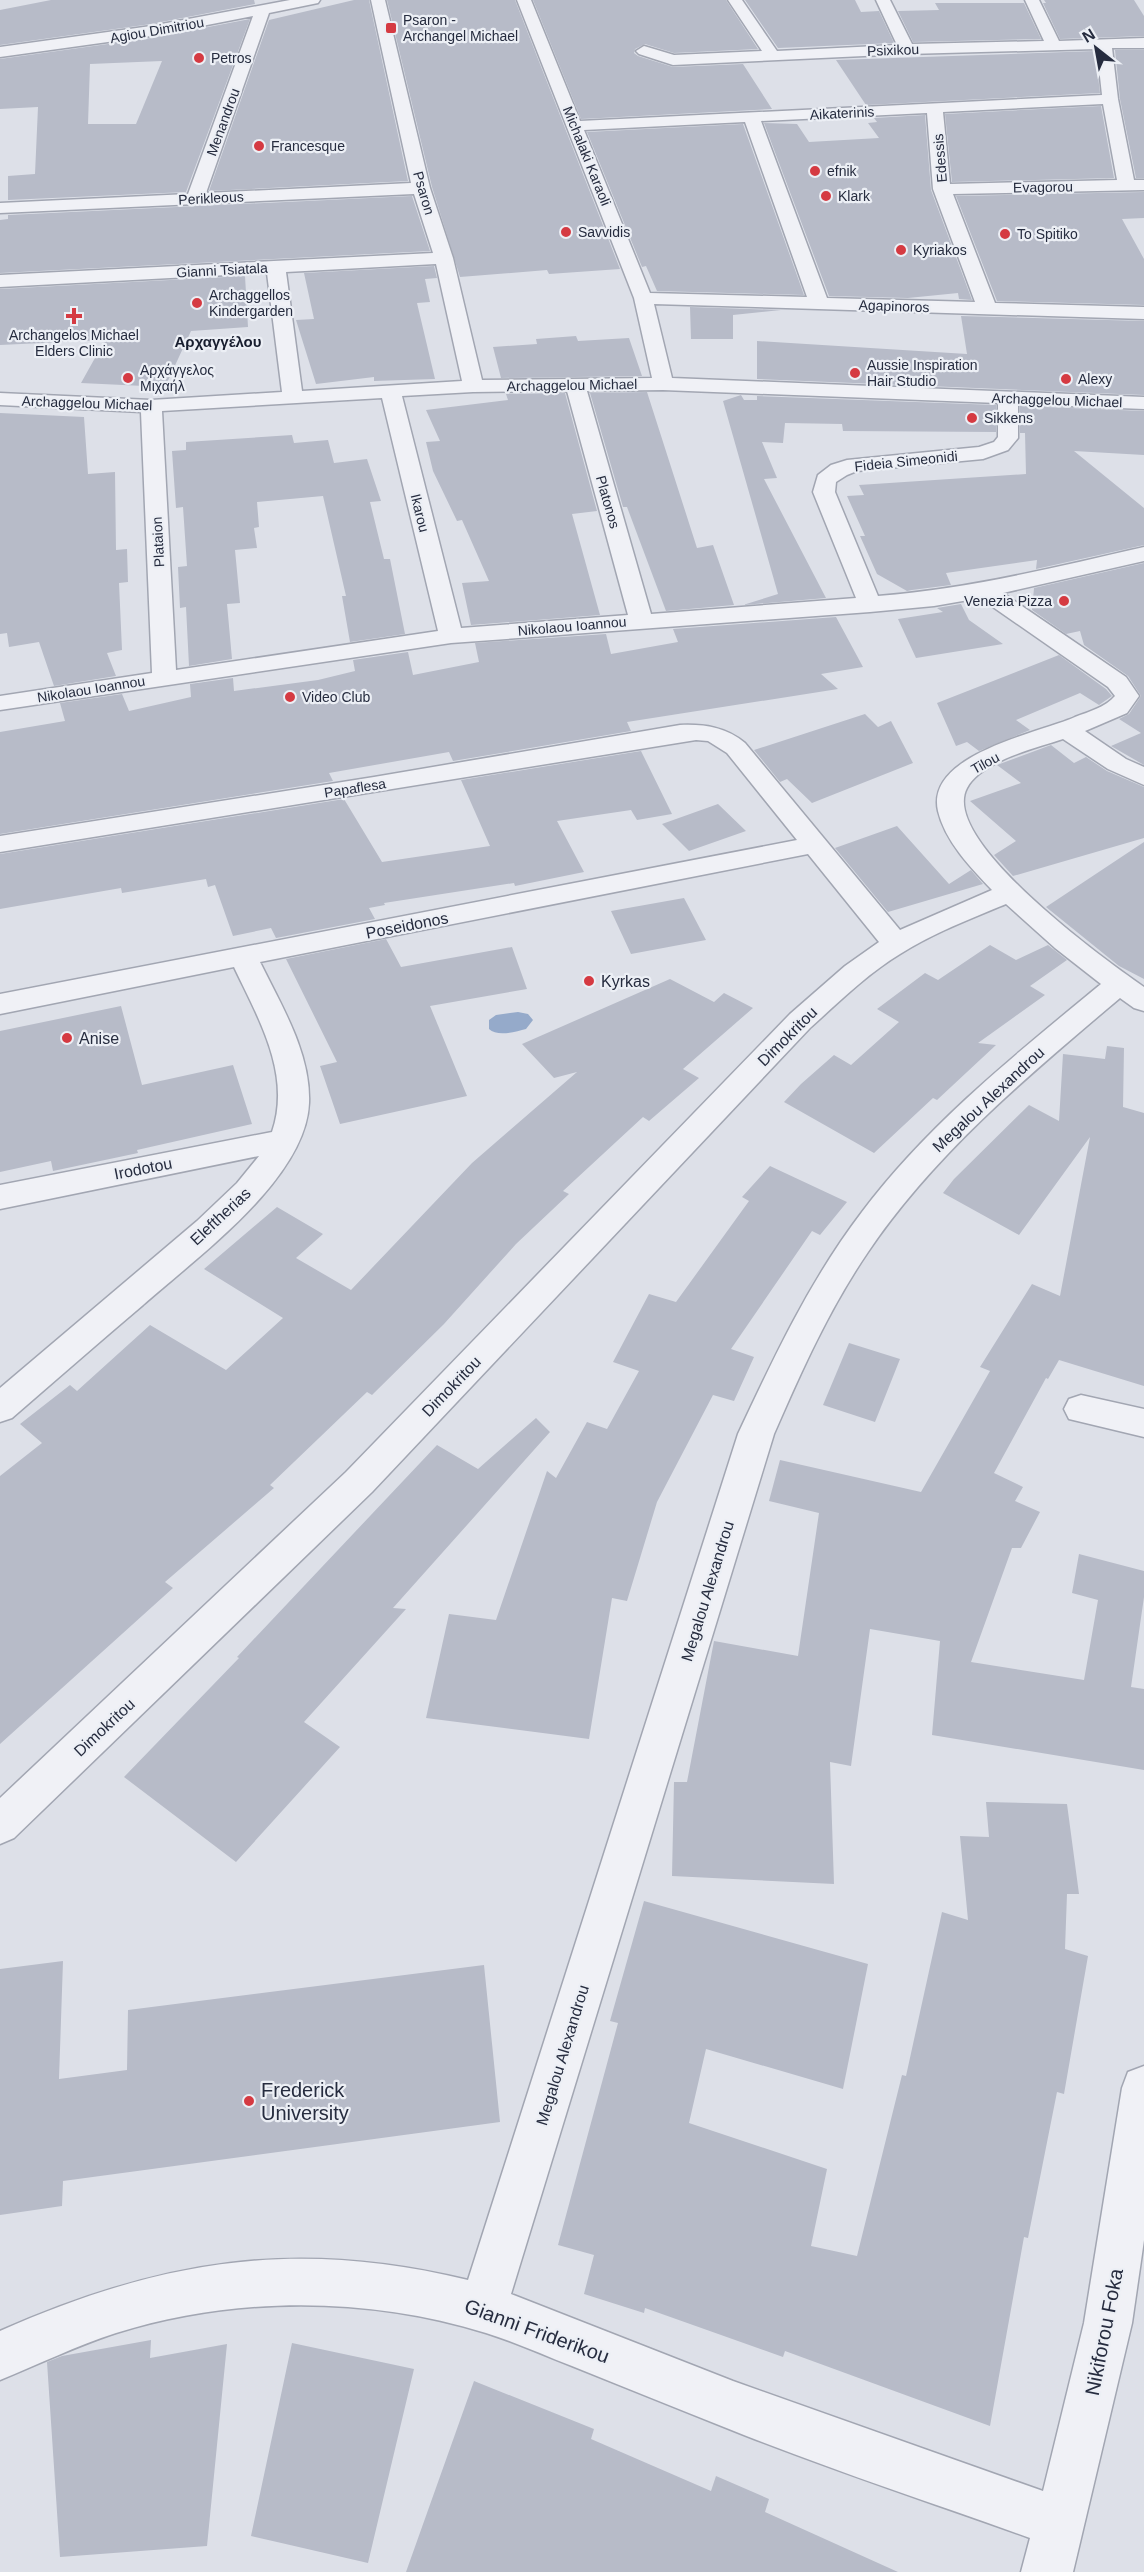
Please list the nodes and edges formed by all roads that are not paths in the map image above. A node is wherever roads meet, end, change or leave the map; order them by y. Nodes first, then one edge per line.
1 (313, 0) edge
2 (378, 0) edge
3 (524, 0) edge
4 (735, 0) edge
5 (883, 0) edge
6 (1032, 0) edge
7 (262, 11) junction
8 (1144, 43) edge
9 (1104, 44) junction
10 (1053, 45) junction
11 (907, 49) junction
12 (644, 51) dead end
13 (0, 52) edge
14 (772, 55) junction
15 (1110, 99) junction
16 (935, 108) junction
17 (751, 117) junction
18 (574, 126) junction
19 (1126, 185) junction
20 (1144, 185) edge
21 (421, 188) junction
22 (942, 189) junction
23 (195, 199) junction
24 (0, 208) edge
25 (444, 258) junction
26 (276, 267) junction
27 (0, 281) edge
28 (643, 298) junction
29 (819, 303) junction
30 (987, 308) junction
31 (1144, 313) edge
32 (663, 384) junction
33 (575, 385) junction
34 (473, 386) junction
35 (390, 390) junction
36 (293, 396) junction
37 (1008, 398) junction
38 (0, 399) edge
39 (1144, 403) edge
40 (151, 406) junction
41 (1144, 554) edge
42 (984, 590) junction
43 (870, 605) junction
44 (641, 620) junction
45 (451, 636) junction
46 (164, 678) junction
47 (0, 703) edge
48 (1066, 730) junction
49 (1144, 777) edge
50 (0, 844) edge
51 (814, 846) junction
52 (1011, 892) junction
53 (896, 944) junction
54 (244, 958) junction
55 (1132, 992) edge
56 (0, 1004) edge
57 (285, 1140) junction
58 (0, 1197) edge
59 (0, 1408) edge
60 (1081, 1409) dead end
61 (1144, 1423) edge
62 (0, 1825) edge
63 (1144, 2088) edge
64 (483, 2308) junction
65 (0, 2356) edge
66 (1060, 2523) junction
67 (1047, 2572) edge

1 - 7 street, Agiou Dimitriou
2 - 21 street, Psaron
3 - 18 street, Michalaki Karaoli
4 - 14 street
5 - 11 street
6 - 10 street
7 - 13 street, Agiou Dimitriou
7 - 23 street, Menandrou
8 - 9 street, Psixikou
9 - 10 street, Psixikou
9 - 15 street
10 - 11 street, Psixikou
11 - 14 street, Psixikou
12 - 14 street, Psixikou
15 - 16 street, Aikaterinis
15 - 19 street
16 - 17 street, Aikaterinis
16 - 22 street, Edessis
17 - 18 street, Aikaterinis
17 - 29 street
18 - 28 street, Michalaki Karaoli
19 - 20 street, Evagorou
19 - 22 street, Evagorou
21 - 23 street, Perikleous
21 - 25 street, Psaron
22 - 30 street, Edessis
23 - 24 street, Perikleous
25 - 26 street, Gianni Tsiatala
25 - 34 street, Psaron
26 - 27 street, Gianni Tsiatala
26 - 36 street
28 - 29 street, Agapinoros
28 - 32 street, Michalaki Karaoli
29 - 30 street, Agapinoros
30 - 31 street, Agapinoros
32 - 33 street, Archaggelou Michael
32 - 37 street, Archaggelou Michael
33 - 34 street, Archaggelou Michael
33 - 44 street, Platonos
34 - 35 street, Archaggelou Michael
35 - 36 street, Archaggelou Michael
35 - 45 street, Ikarou
36 - 40 street, Archaggelou Michael
37 - 39 street, Archaggelou Michael
37 - 43 street, Fideia Simeonidi
38 - 40 street, Archaggelou Michael
40 - 46 street, Plataion
41 - 42 street, Nikolaou Ioannou
42 - 43 street, Nikolaou Ioannou
42 - 48 street, Tilou
43 - 44 street, Nikolaou Ioannou
44 - 45 street, Nikolaou Ioannou
45 - 46 street, Nikolaou Ioannou
46 - 47 street, Nikolaou Ioannou
48 - 49 street
48 - 52 street, Tilou
50 - 51 street, Papaflesa
51 - 53 street
51 - 54 street, Poseidonos
52 - 53 street, Dimokritou
52 - 55 street, Tilou
53 - 62 street, Dimokritou
54 - 56 street, Poseidonos
54 - 57 street, Eleftherias
55 - 64 street, Megalou Alexandrou
57 - 58 street, Irodotou
57 - 59 street, Eleftherias
60 - 61 street
63 - 66 street, Nikiforou Foka
64 - 65 street, Gianni Friderikou
64 - 66 street, Gianni Friderikou
66 - 67 street, Nikiforou Foka

